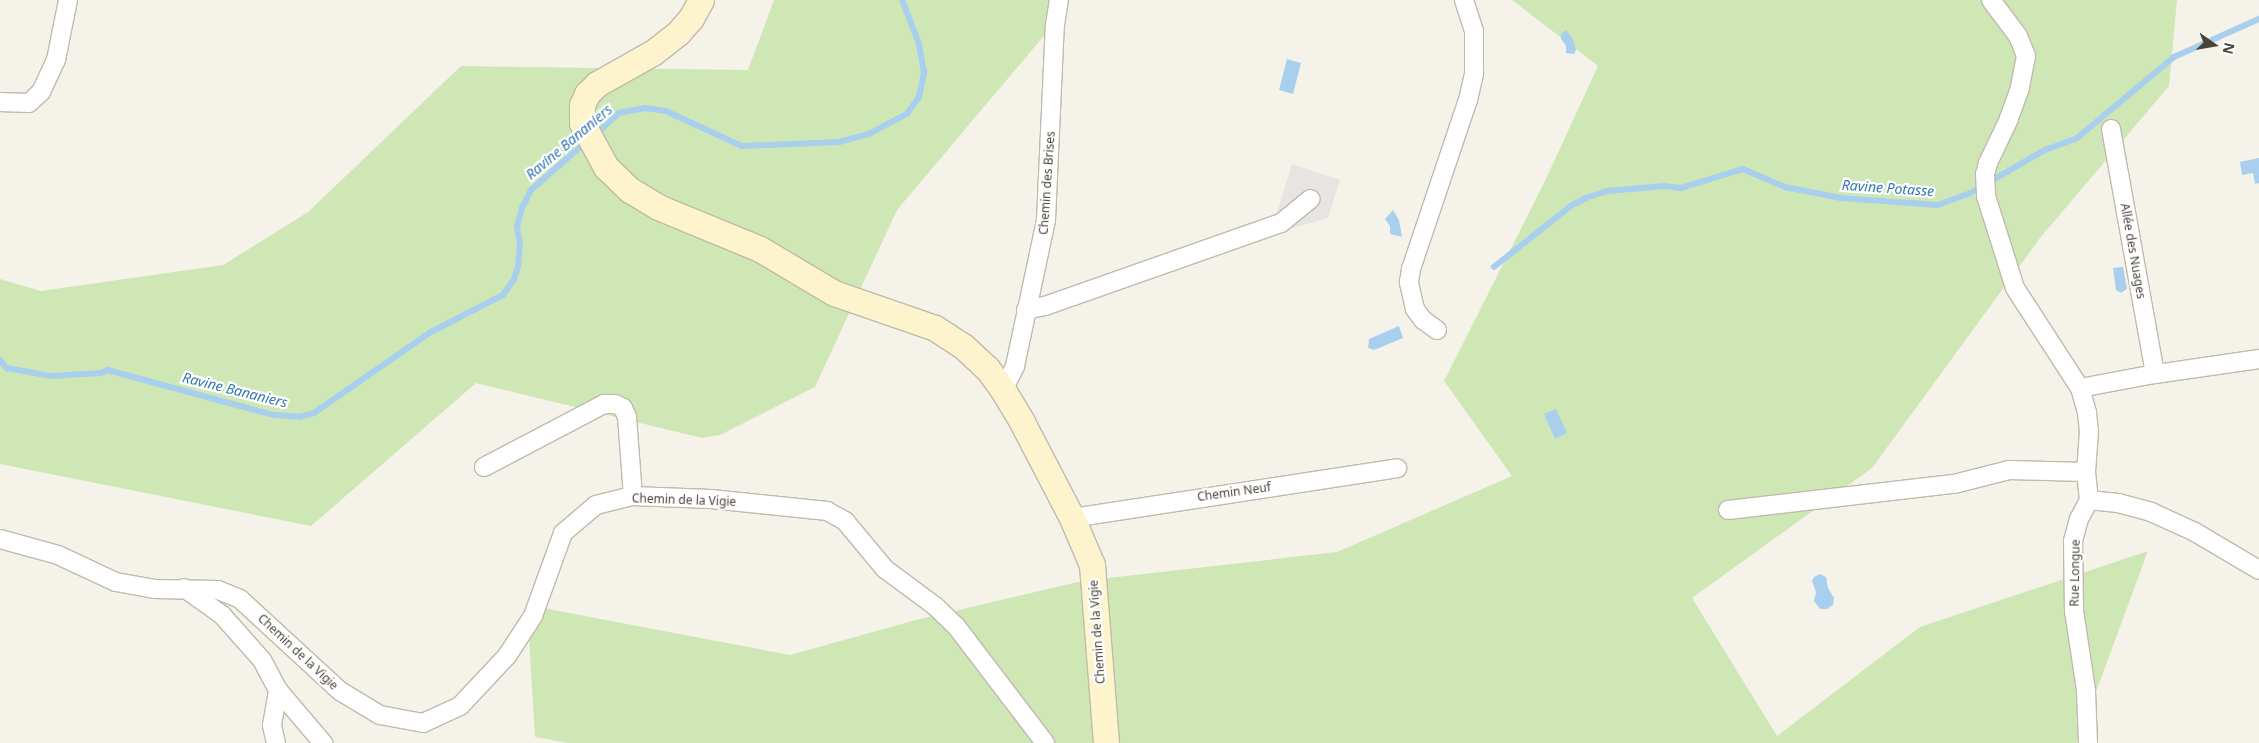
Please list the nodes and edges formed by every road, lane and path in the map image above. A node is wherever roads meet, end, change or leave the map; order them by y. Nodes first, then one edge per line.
1 (68, 0) edge
2 (1059, 0) edge
3 (1464, 0) edge
4 (1991, 0) edge
5 (698, 2) edge
6 (0, 102) edge
7 (2111, 129) dead end
8 (1311, 199) dead end
9 (1026, 310) junction
10 (1437, 330) dead end
11 (2259, 359) edge
12 (2155, 374) junction
13 (2080, 388) junction
14 (1003, 390) junction
15 (484, 467) dead end
16 (1397, 468) dead end
17 (2086, 472) junction
18 (633, 496) junction
19 (2088, 500) junction
20 (1728, 510) dead end
21 (1072, 518) junction
22 (0, 539) edge
23 (2259, 570) edge
24 (184, 588) junction
25 (278, 690) junction
26 (276, 743) edge
27 (323, 743) edge
28 (1045, 743) edge
29 (1106, 743) edge
30 (2088, 743) edge

1 - 6 street
2 - 9 street, Chemin des Brises
3 - 10 street
4 - 13 street
5 - 14 street, Chemin de la Vigie
7 - 12 street, Allée des Nuages
8 - 9 street
9 - 14 street, Chemin des Brises
11 - 12 street
12 - 13 street
13 - 17 street
14 - 21 street, Chemin de la Vigie
15 - 18 street
16 - 21 street, Chemin Neuf
17 - 19 street
17 - 20 street
18 - 24 street, Chemin de la Vigie
18 - 28 street, Chemin de la Vigie
19 - 23 street
19 - 30 street, Rue Longue
21 - 29 street, Chemin de la Vigie
22 - 24 street, Chemin de la Vigie
24 - 25 street
25 - 26 street
25 - 27 street

